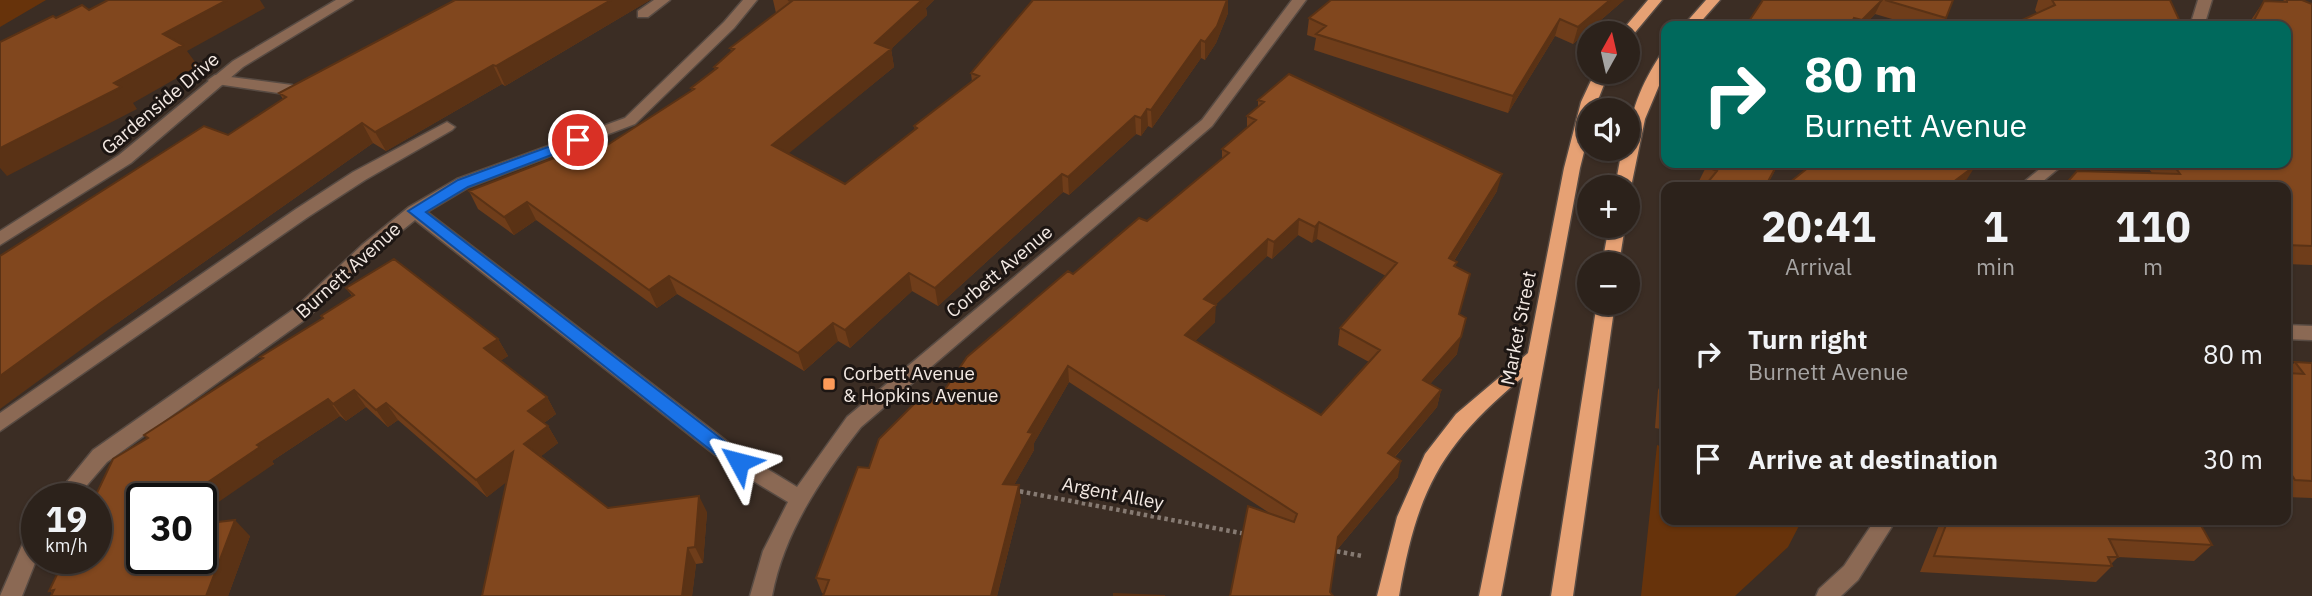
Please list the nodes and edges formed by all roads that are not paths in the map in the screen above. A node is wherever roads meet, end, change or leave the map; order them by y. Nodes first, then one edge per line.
1 (346, 0) edge
2 (663, 0) edge
3 (750, 0) edge
4 (1299, 0) edge
5 (1655, 0) edge
6 (1713, 0) edge
7 (2205, 0) edge
8 (643, 14) dead end
9 (1637, 21) edge
10 (1694, 21) edge
11 (2199, 21) edge
12 (1661, 66) edge
13 (215, 80) junction
14 (1598, 84) edge
15 (292, 90) edge
16 (447, 127) dead end
17 (2051, 168) edge
18 (1626, 175) edge
19 (2032, 182) edge
20 (415, 211) junction
21 (0, 239) edge
22 (1604, 315) edge
23 (2291, 332) edge
24 (2312, 333) edge
25 (1536, 356) junction
26 (0, 423) edge
27 (77, 483) edge
28 (800, 499) junction
29 (1883, 525) edge
30 (21, 572) edge
31 (11, 596) edge
32 (761, 596) edge
33 (1388, 596) edge
34 (1490, 596) edge
35 (1562, 596) edge
36 (1827, 596) edge

1 - 13 street, Gardenside Drive
2 - 8 street
3 - 20 street, Burnett Avenue
4 - 28 street, Corbett Avenue
5 - 9 main road
6 - 10 main road
7 - 11 street
12 - 18 main road
13 - 15 street
13 - 21 street, Gardenside Drive
14 - 25 main road, Market Street
16 - 26 street
17 - 19 street
20 - 27 street, Burnett Avenue
20 - 28 street
22 - 35 main road
23 - 24 street
25 - 33 main road
25 - 34 main road, Market Street
28 - 32 street, Corbett Avenue
29 - 36 street
30 - 31 street

